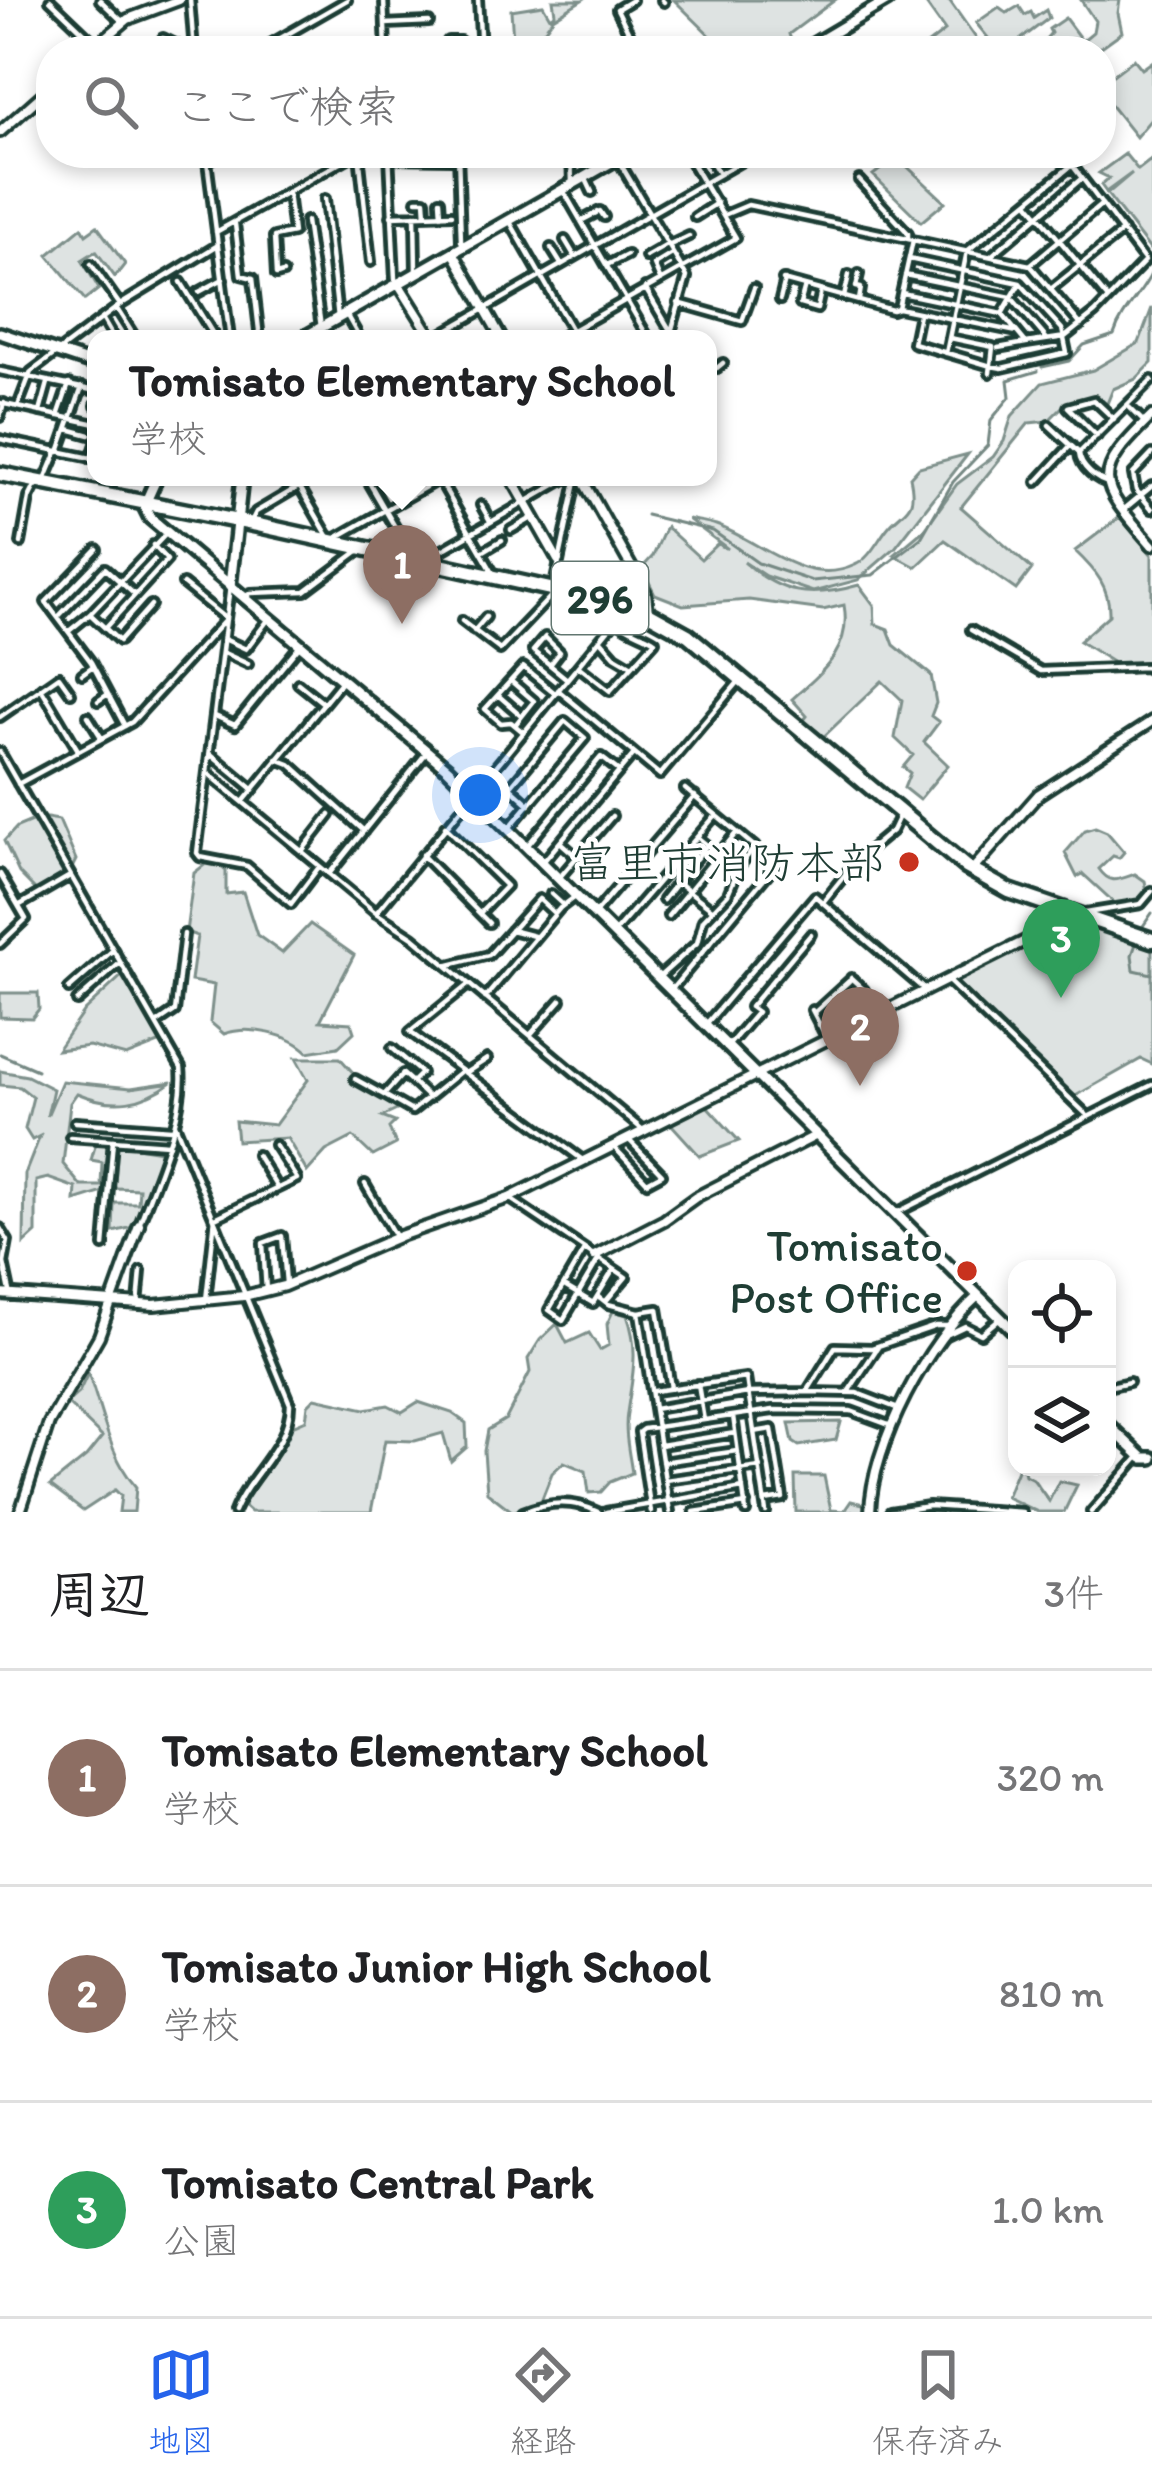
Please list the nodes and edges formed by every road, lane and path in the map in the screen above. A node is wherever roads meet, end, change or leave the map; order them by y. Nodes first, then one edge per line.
1 (50, 0) edge
2 (100, 0) edge
3 (179, 0) edge
4 (190, 0) edge
5 (347, 0) edge
6 (384, 0) edge
7 (478, 0) edge
8 (632, 0) edge
9 (888, 0) edge
10 (123, 22) junction
11 (429, 22) dead end
12 (385, 24) junction
13 (110, 33) junction
14 (83, 36) edge
15 (107, 36) edge
16 (114, 36) edge
17 (191, 36) edge
18 (284, 36) edge
19 (385, 36) edge
20 (480, 36) edge
21 (630, 36) edge
22 (827, 36) edge
23 (36, 101) edge
24 (0, 131) edge
25 (208, 168) edge
26 (332, 168) edge
27 (360, 168) edge
28 (389, 168) edge
29 (460, 168) edge
30 (569, 168) edge
31 (599, 168) edge
32 (624, 168) edge
33 (695, 168) edge
34 (715, 168) edge
35 (730, 168) edge
36 (1068, 168) edge
37 (1074, 168) edge
38 (720, 174) junction
39 (585, 177) junction
40 (1082, 178) junction
41 (859, 180) dead end
42 (704, 183) junction
43 (567, 187) junction
44 (592, 192) dead end
45 (288, 193) junction
46 (325, 199) dead end
47 (417, 200) dead end
48 (440, 200) dead end
49 (1027, 201) junction
50 (717, 203) junction
51 (1102, 204) junction
52 (441, 214) junction
53 (452, 214) dead end
54 (650, 214) junction
55 (1038, 214) junction
56 (415, 215) junction
57 (426, 215) junction
58 (724, 215) junction
59 (391, 216) junction
60 (695, 217) dead end
61 (604, 218) dead end
62 (509, 220) junction
63 (306, 221) dead end
64 (581, 221) junction
65 (235, 224) junction
66 (1123, 231) junction
67 (216, 232) junction
68 (688, 236) dead end
69 (565, 240) dead end
70 (911, 240) junction
71 (1059, 240) junction
72 (218, 245) junction
73 (465, 245) junction
74 (595, 245) junction
75 (668, 246) junction
76 (551, 248) dead end
77 (967, 251) junction
78 (453, 252) junction
79 (672, 254) junction
80 (627, 255) dead end
81 (575, 256) junction
82 (991, 256) junction
83 (646, 257) dead end
84 (909, 259) junction
85 (371, 262) dead end
86 (91, 264) dead end
87 (561, 265) junction
88 (607, 265) junction
89 (1030, 265) junction
90 (1080, 266) junction
91 (681, 269) junction
92 (963, 270) junction
93 (416, 273) junction
94 (283, 274) dead end
95 (849, 274) dead end
96 (859, 274) dead end
97 (905, 275) junction
98 (542, 276) junction
99 (223, 280) junction
100 (661, 280) junction
101 (181, 282) dead end
102 (398, 283) junction
103 (1020, 283) junction
104 (805, 286) junction
105 (960, 287) junction
106 (754, 288) dead end
107 (645, 289) junction
108 (1051, 289) junction
109 (821, 291) junction
110 (199, 292) dead end
111 (901, 293) junction
112 (844, 297) junction
113 (1011, 297) junction
114 (626, 299) junction
115 (1108, 299) junction
116 (780, 300) dead end
117 (859, 301) junction
118 (678, 303) junction
119 (957, 304) junction
120 (119, 307) junction
121 (485, 308) junction
122 (898, 308) junction
123 (919, 314) junction
124 (1002, 314) junction
125 (342, 316) junction
126 (103, 320) junction
127 (953, 321) junction
128 (1081, 325) junction
129 (322, 327) junction
130 (90, 330) edge
131 (109, 330) edge
132 (131, 330) edge
133 (210, 330) edge
134 (229, 330) edge
135 (259, 330) edge
136 (317, 330) edge
137 (353, 330) edge
138 (427, 330) edge
139 (447, 330) edge
140 (497, 330) edge
141 (572, 330) joint
142 (644, 330) edge
143 (666, 330) edge
144 (670, 330) edge
145 (87, 332) edge
146 (1017, 332) junction
147 (0, 333) edge
148 (1065, 337) junction
149 (950, 338) junction
150 (1046, 339) junction
151 (1026, 344) junction
152 (998, 348) dead end
153 (59, 353) junction
154 (946, 353) junction
155 (87, 362) edge
156 (723, 363) dead end
157 (717, 368) edge
158 (990, 369) junction
159 (2, 372) edge
160 (27, 376) junction
161 (1152, 380) edge
162 (49, 381) junction
163 (0, 384) edge
164 (69, 384) junction
165 (82, 387) junction
166 (87, 388) edge
167 (2, 403) edge
168 (1127, 405) junction
169 (18, 406) junction
170 (40, 412) junction
171 (58, 416) junction
172 (0, 417) edge
173 (72, 419) junction
174 (1114, 419) junction
175 (1149, 420) edge
176 (87, 422) edge
177 (1049, 425) dead end
178 (68, 429) junction
179 (87, 434) edge
180 (1096, 436) junction
181 (0, 439) edge
182 (1071, 445) junction
183 (58, 452) junction
184 (1079, 453) junction
185 (1152, 454) edge
186 (87, 458) edge
187 (0, 474) edge
188 (1037, 482) dead end
189 (40, 483) junction
190 (1110, 483) junction
191 (153, 486) edge
192 (243, 486) edge
193 (299, 486) joint
194 (371, 486) edge
195 (399, 486) edge
196 (426, 486) edge
197 (444, 486) edge
198 (516, 486) edge
199 (544, 486) edge
200 (555, 486) edge
201 (573, 486) edge
202 (581, 486) edge
203 (1152, 486) edge
204 (546, 490) junction
205 (1141, 496) junction
206 (406, 498) junction
207 (145, 502) junction
208 (525, 502) junction
209 (481, 505) dead end
210 (1152, 509) edge
211 (386, 510) junction
212 (1122, 511) junction
213 (533, 517) junction
214 (245, 522) junction
215 (490, 522) junction
216 (511, 530) dead end
217 (168, 532) junction
218 (470, 533) junction
219 (502, 540) dead end
220 (331, 541) junction
221 (21, 543) dead end
222 (153, 545) junction
223 (1152, 545) edge
224 (362, 548) junction
225 (97, 549) dead end
226 (482, 552) junction
227 (423, 558) junction
228 (558, 560) junction
229 (494, 576) junction
230 (120, 580) junction
231 (183, 584) dead end
232 (230, 586) junction
233 (553, 588) junction
234 (135, 595) junction
235 (244, 597) junction
236 (626, 604) junction
237 (151, 605) dead end
238 (648, 612) junction
239 (90, 614) junction
240 (58, 616) junction
241 (486, 617) dead end
242 (269, 618) junction
243 (226, 619) junction
244 (617, 619) junction
245 (462, 621) dead end
246 (105, 628) junction
247 (971, 630) dead end
248 (475, 631) junction
249 (69, 632) junction
250 (224, 639) junction
251 (600, 639) junction
252 (301, 645) junction
253 (222, 652) junction
254 (248, 664) dead end
255 (550, 665) junction
256 (93, 666) junction
257 (578, 666) junction
258 (633, 666) junction
259 (1152, 671) edge
260 (82, 674) dead end
261 (567, 679) junction
262 (343, 680) junction
263 (740, 680) junction
264 (511, 681) junction
265 (298, 683) dead end
266 (41, 688) junction
267 (556, 692) junction
268 (71, 693) dead end
269 (109, 694) junction
270 (497, 695) junction
271 (98, 700) dead end
272 (323, 703) junction
273 (585, 713) junction
274 (88, 716) dead end
275 (215, 716) junction
276 (522, 716) junction
277 (0, 717) edge
278 (1152, 721) edge
279 (514, 725) junction
280 (125, 726) junction
281 (573, 728) junction
282 (524, 732) junction
283 (101, 737) junction
284 (78, 750) junction
285 (0, 752) edge
286 (428, 752) junction
287 (211, 754) junction
288 (634, 754) junction
289 (277, 759) junction
290 (620, 771) junction
291 (209, 774) junction
292 (18, 784) junction
293 (253, 789) junction
294 (685, 789) dead end
295 (473, 793) junction
296 (694, 796) junction
297 (243, 802) junction
298 (530, 805) junction
299 (330, 814) dead end
300 (716, 814) junction
301 (900, 814) junction
302 (612, 816) dead end
303 (446, 826) junction
304 (509, 828) junction
305 (364, 831) junction
306 (737, 832) junction
307 (696, 836) junction
308 (560, 842) junction
309 (527, 846) junction
310 (302, 851) junction
311 (422, 855) junction
312 (717, 855) junction
313 (577, 857) junction
314 (543, 862) junction
315 (776, 864) dead end
316 (320, 866) junction
317 (737, 871) junction
318 (972, 871) junction
319 (0, 874) edge
320 (329, 874) junction
321 (70, 876) junction
322 (559, 878) junction
323 (676, 882) junction
324 (1152, 891) edge
325 (691, 893) junction
326 (551, 894) dead end
327 (578, 895) junction
328 (663, 900) dead end
329 (823, 902) junction
330 (20, 905) junction
331 (563, 905) junction
332 (712, 909) junction
333 (376, 913) junction
334 (595, 913) junction
335 (480, 914) junction
336 (555, 914) junction
337 (1076, 915) junction
338 (668, 916) dead end
339 (489, 922) dead end
340 (511, 930) junction
341 (614, 932) junction
342 (184, 934) dead end
343 (811, 934) dead end
344 (536, 937) junction
345 (1152, 940) edge
346 (0, 944) edge
347 (113, 950) junction
348 (121, 964) junction
349 (446, 965) junction
350 (87, 973) junction
351 (659, 977) junction
352 (948, 981) junction
353 (97, 984) junction
354 (469, 984) junction
355 (69, 989) dead end
356 (671, 990) junction
357 (926, 991) junction
358 (485, 998) junction
359 (561, 1000) dead end
360 (77, 1001) dead end
361 (156, 1024) junction
362 (706, 1024) junction
363 (819, 1025) junction
364 (530, 1035) junction
365 (826, 1038) junction
366 (728, 1046) junction
367 (392, 1048) dead end
368 (487, 1059) dead end
369 (465, 1071) junction
370 (757, 1074) junction
371 (355, 1079) dead end
372 (412, 1082) junction
373 (1152, 1085) edge
374 (384, 1095) junction
375 (428, 1098) junction
376 (1087, 1115) junction
377 (75, 1122) dead end
378 (87, 1123) junction
379 (172, 1125) junction
380 (139, 1127) junction
381 (644, 1131) junction
382 (817, 1135) junction
383 (70, 1137) dead end
384 (86, 1138) junction
385 (627, 1139) junction
386 (113, 1140) junction
387 (138, 1142) junction
388 (168, 1144) junction
389 (275, 1145) dead end
390 (613, 1146) junction
391 (257, 1155) dead end
392 (584, 1160) junction
393 (365, 1184) dead end
394 (278, 1188) junction
395 (509, 1198) junction
396 (896, 1213) junction
397 (214, 1219) junction
398 (139, 1225) joint
399 (0, 1228) edge
400 (395, 1238) junction
401 (104, 1246) dead end
402 (584, 1250) junction
403 (596, 1258) junction
404 (614, 1269) junction
405 (141, 1271) dead end
406 (286, 1285) junction
407 (563, 1286) junction
408 (266, 1291) junction
409 (6, 1295) edge
410 (244, 1296) junction
411 (578, 1296) junction
412 (598, 1296) junction
413 (978, 1296) junction
414 (206, 1300) junction
415 (605, 1301) junction
416 (111, 1303) junction
417 (138, 1304) junction
418 (638, 1312) junction
419 (1000, 1318) junction
420 (1008, 1326) edge
421 (944, 1330) junction
422 (878, 1346) junction
423 (1129, 1382) dead end
424 (698, 1384) junction
425 (1116, 1386) edge
426 (670, 1388) junction
427 (651, 1392) junction
428 (807, 1392) junction
429 (848, 1392) junction
430 (748, 1393) junction
431 (701, 1401) junction
432 (654, 1409) junction
433 (899, 1409) junction
434 (752, 1413) junction
435 (733, 1416) junction
436 (704, 1420) junction
437 (891, 1426) junction
438 (657, 1427) junction
439 (754, 1432) junction
440 (1116, 1432) edge
441 (735, 1433) junction
442 (660, 1445) junction
443 (737, 1451) junction
444 (1145, 1457) edge
445 (662, 1462) junction
446 (760, 1467) junction
447 (1152, 1468) edge
448 (740, 1469) junction
449 (665, 1480) junction
450 (743, 1488) junction
451 (669, 1499) junction
452 (765, 1501) junction
453 (650, 1502) junction
454 (746, 1508) edge
455 (631, 1509) edge
456 (948, 1510) edge
457 (20, 1512) edge
458 (234, 1512) edge
459 (524, 1512) edge
460 (602, 1512) edge
461 (651, 1512) edge
462 (670, 1512) edge
463 (694, 1512) edge
464 (766, 1512) edge
465 (870, 1512) edge
466 (890, 1512) edge
467 (1022, 1512) edge
468 (1091, 1512) edge

1 - 14 street
2 - 10 street
3 - 10 street
4 - 17 street
5 - 18 street
6 - 12 street
7 - 20 street
8 - 21 street
9 - 22 main road
10 - 13 street
11 - 12 street
12 - 19 street
13 - 15 street
13 - 16 street
23 - 24 street
25 - 67 street
26 - 45 street
27 - 85 street
28 - 59 street
29 - 73 street
30 - 43 street
31 - 39 main road
32 - 54 street
33 - 42 street
34 - 38 street
35 - 38 street
36 - 49 street
37 - 40 street
38 - 42 street
39 - 43 main road
39 - 44 street
40 - 51 street
40 - 55 street
41 - 70 street
42 - 50 street
42 - 54 street
43 - 62 main road
43 - 64 street
45 - 65 street
45 - 94 street
46 - 125 street
47 - 57 street
48 - 52 street
49 - 55 street
49 - 77 street
50 - 58 street
50 - 60 street
51 - 66 street
51 - 71 street
52 - 53 street
52 - 57 street
54 - 74 street
54 - 75 street
55 - 71 street
55 - 82 street
56 - 57 street
56 - 59 street
56 - 93 street
58 - 70 street
58 - 91 street
59 - 102 street
61 - 64 street
62 - 73 main road
62 - 98 street
63 - 129 street
64 - 74 street
65 - 67 street
65 - 135 street
66 - 90 street
66 - 115 street
67 - 72 street
68 - 75 street
69 - 81 street
70 - 77 street
70 - 84 street
71 - 89 street
71 - 90 street
72 - 99 street
72 - 120 street
73 - 78 main road
74 - 81 street
74 - 88 street
75 - 79 street
75 - 83 street
76 - 87 street
77 - 82 street
77 - 92 street
78 - 93 main road
78 - 121 street
79 - 91 street
79 - 100 street
80 - 88 street
81 - 87 street
82 - 89 street
84 - 92 street
84 - 97 street
86 - 120 street
87 - 98 street
88 - 114 street
89 - 108 street
90 - 108 street
90 - 115 street
91 - 100 street
91 - 118 street
92 - 103 street
92 - 105 street
93 - 102 main road
95 - 112 street
96 - 117 street
97 - 105 street
97 - 111 street
98 - 121 street
98 - 141 street
99 - 110 street
99 - 134 street
100 - 107 street
101 - 133 street
102 - 125 main road
102 - 138 street
103 - 113 street
103 - 148 street
104 - 109 street
104 - 109 street
104 - 116 street
105 - 113 street
105 - 119 street
106 - 118 street
107 - 114 street
107 - 143 street
108 - 128 street
109 - 112 street
111 - 119 street
111 - 122 street
112 - 117 street
113 - 124 street
113 - 150 street
114 - 141 street
114 - 142 street
115 - 128 street
117 - 122 street
118 - 144 street
119 - 124 street
119 - 127 street
120 - 126 street
120 - 132 street
121 - 139 street
121 - 140 street
122 - 123 street
123 - 127 street
123 - 154 street
124 - 146 street
125 - 129 main road
125 - 137 street
126 - 130 street
126 - 131 street
127 - 146 street
127 - 149 street
128 - 148 street
129 - 136 main road
145 - 153 street
146 - 151 street
147 - 153 main road
148 - 150 street
148 - 158 street
149 - 154 street
149 - 158 street
150 - 151 street
151 - 152 street
153 - 155 main road
153 - 160 street
154 - 158 street
156 - 157 street
159 - 160 street
159 - 163 street
160 - 162 street
160 - 169 street
161 - 168 street
162 - 164 street
162 - 170 street
164 - 165 street
164 - 171 street
165 - 166 street
165 - 173 street
167 - 169 street
167 - 172 street
168 - 174 street
168 - 175 street
169 - 170 street
170 - 171 street
171 - 173 street
173 - 176 street
173 - 178 street
174 - 180 street
174 - 180 street
175 - 190 street
177 - 182 street
178 - 179 street
178 - 183 street
180 - 184 street
181 - 183 street
182 - 184 street
182 - 188 street
183 - 186 street
183 - 189 street
184 - 190 street
185 - 205 street
187 - 189 highway, 296
189 - 207 highway, 296
189 - 221 street
190 - 212 street
191 - 207 main road
192 - 214 main road
193 - 214 street
193 - 220 street
194 - 211 street
195 - 206 street
196 - 206 street
197 - 218 street
198 - 208 street
199 - 204 street
200 - 204 street
201 - 228 street
202 - 238 street
203 - 205 street
204 - 208 street
205 - 210 street
205 - 212 street
206 - 211 street
207 - 214 highway, 296
207 - 217 main road
208 - 213 street
208 - 215 street
209 - 215 street
211 - 220 street
211 - 227 street
212 - 223 street
213 - 216 street
213 - 228 street
214 - 220 highway, 296
214 - 232 main road
215 - 218 street
217 - 222 street
217 - 232 main road
218 - 226 street
218 - 227 street
219 - 226 street
220 - 224 highway, 296
222 - 230 street
222 - 234 street
224 - 227 highway, 296
224 - 235 street
225 - 240 street
226 - 229 street
227 - 229 highway, 296
228 - 233 street
229 - 233 highway, 296
230 - 234 street
230 - 239 street
230 - 240 street
231 - 243 street
232 - 235 main road
232 - 243 street
233 - 236 highway, 296
233 - 248 street
234 - 246 street
235 - 242 main road
236 - 238 highway, 296
236 - 244 street
237 - 246 street
238 - 263 highway, 296
239 - 246 street
239 - 249 street
240 - 249 street
241 - 248 street
242 - 250 street
242 - 252 main road
243 - 250 street
243 - 280 street
244 - 251 street
244 - 258 street
245 - 248 street
247 - 259 street
249 - 256 street
250 - 253 street
251 - 257 street
251 - 258 street
252 - 262 main road
252 - 275 street
253 - 254 street
253 - 275 street
255 - 255 street
255 - 261 street
256 - 260 street
256 - 269 street
257 - 258 street
257 - 261 street
261 - 267 street
262 - 272 street
262 - 286 main road
263 - 288 street
263 - 301 highway, 296
264 - 267 street
264 - 270 street
264 - 276 street
265 - 272 street
266 - 268 street
266 - 277 street
266 - 284 street
267 - 273 street
267 - 282 street
269 - 271 street
269 - 280 street
270 - 276 street
270 - 279 street
272 - 289 street
273 - 281 street
273 - 288 street
274 - 283 street
275 - 287 street
276 - 279 street
278 - 318 street
279 - 282 street
280 - 283 street
281 - 298 street
281 - 298 street
282 - 295 street
283 - 284 street
284 - 292 street
285 - 292 street
286 - 295 main road
286 - 305 street
287 - 291 street
287 - 293 street
288 - 290 street
289 - 293 street
289 - 305 street
290 - 308 street
290 - 309 street
291 - 297 street
291 - 316 street
292 - 321 street
293 - 297 street
294 - 296 street
295 - 303 street
295 - 304 main road
296 - 300 street
296 - 334 street
297 - 310 street
298 - 304 street
299 - 310 street
300 - 306 street
300 - 307 street
301 - 318 highway, 296
301 - 329 street
302 - 313 street
303 - 311 street
303 - 335 street
304 - 309 main road
305 - 320 street
306 - 312 street
306 - 317 street
307 - 323 street
307 - 341 street
308 - 313 street
308 - 314 street
309 - 314 main road
310 - 316 street
311 - 333 street
311 - 335 street
312 - 317 street
312 - 325 street
313 - 322 street
314 - 322 main road
315 - 356 street
316 - 320 street
317 - 332 street
318 - 337 highway, 296
319 - 330 street
320 - 333 street
321 - 330 street
321 - 347 street
322 - 327 main road
323 - 325 street
323 - 328 street
324 - 337 street
325 - 332 street
325 - 338 street
326 - 331 street
327 - 331 street
327 - 334 main road
329 - 357 street
329 - 362 street
330 - 346 street
331 - 336 street
332 - 351 street
333 - 349 street
334 - 341 main road
335 - 339 street
336 - 340 street
336 - 344 street
337 - 345 highway, 296
337 - 352 street
340 - 344 street
340 - 349 street
341 - 351 main road
342 - 361 street
343 - 366 street
344 - 358 street
347 - 348 street
347 - 350 street
348 - 353 street
348 - 361 street
349 - 354 street
350 - 353 street
350 - 355 street
351 - 356 main road
352 - 357 street
352 - 376 street
353 - 360 street
354 - 358 street
354 - 369 street
356 - 362 main road
357 - 365 street
358 - 364 street
359 - 364 street
361 - 379 street
362 - 366 main road
363 - 363 street
363 - 365 street
364 - 381 street
365 - 370 street
366 - 370 main road
367 - 372 street
368 - 369 street
369 - 375 street
369 - 392 street
370 - 381 street
370 - 382 main road
371 - 374 street
372 - 374 street
372 - 375 street
373 - 376 street
374 - 375 street
376 - 396 street
377 - 378 street
378 - 380 street
378 - 384 street
379 - 380 street
379 - 388 street
379 - 397 street
380 - 387 street
381 - 385 street
382 - 396 main road
382 - 403 street
383 - 384 street
384 - 386 street
385 - 390 street
385 - 390 street
386 - 387 street
386 - 401 street
387 - 388 street
388 - 398 street
389 - 394 street
390 - 392 street
391 - 394 street
392 - 395 street
393 - 400 street
394 - 397 street
395 - 400 street
395 - 402 street
396 - 413 main road
397 - 410 street
397 - 414 street
398 - 416 street
399 - 409 street
400 - 406 street
402 - 403 street
402 - 407 street
403 - 404 street
403 - 411 street
404 - 412 street
404 - 415 street
405 - 417 street
406 - 408 street
406 - 408 street
407 - 411 street
407 - 411 street
408 - 410 street
409 - 416 street
410 - 414 street
410 - 458 street
411 - 412 street
412 - 415 street
413 - 419 main road
413 - 421 street
414 - 417 street
415 - 418 street
416 - 417 street
416 - 457 street
418 - 426 street
418 - 427 street
419 - 420 main road
419 - 421 street
421 - 422 street
421 - 433 street
422 - 428 street
422 - 429 street
423 - 425 street
424 - 426 street
424 - 430 street
424 - 431 street
426 - 427 street
427 - 432 street
428 - 429 street
428 - 430 street
429 - 433 street
430 - 431 street
430 - 434 street
431 - 432 street
431 - 436 street
432 - 438 street
433 - 437 street
434 - 435 street
434 - 437 street
434 - 439 street
435 - 436 street
435 - 441 street
436 - 438 street
437 - 465 street
438 - 442 street
438 - 453 street
439 - 446 street
439 - 452 street
440 - 444 main road
441 - 442 street
441 - 443 street
442 - 445 street
443 - 445 street
443 - 448 street
444 - 447 street
444 - 468 street
445 - 449 street
446 - 448 street
446 - 452 street
448 - 449 street
448 - 450 street
449 - 451 street
450 - 451 street
450 - 454 street
451 - 453 street
451 - 462 street
452 - 464 street
453 - 455 street
453 - 461 street
454 - 463 street
455 - 460 street
456 - 466 street
456 - 467 street
459 - 460 street

